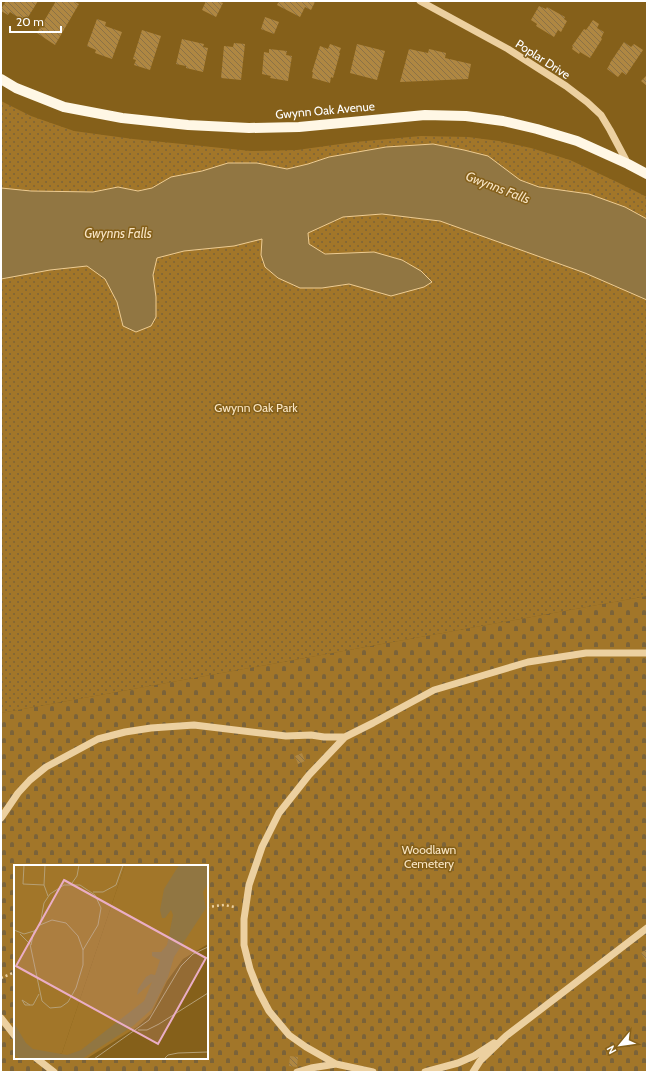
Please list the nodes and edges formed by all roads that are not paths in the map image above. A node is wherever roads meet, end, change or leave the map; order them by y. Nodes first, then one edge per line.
1 (420, 1) edge
2 (1, 79) edge
3 (628, 164) junction
4 (647, 174) edge
5 (647, 653) edge
6 (345, 737) junction
7 (1, 818) edge
8 (647, 928) edge
9 (1, 1018) edge
10 (14, 1035) edge
11 (506, 1036) junction
12 (37, 1059) edge
13 (336, 1064) junction
14 (54, 1072) edge
15 (297, 1072) edge
16 (373, 1072) edge
17 (425, 1072) edge
18 (473, 1072) edge

1 - 3 street, Poplar Drive
2 - 3 main road, Gwynn Oak Avenue
3 - 4 main road, Gwynn Oak Avenue
5 - 6 street
6 - 7 street
6 - 13 street
8 - 11 street
9 - 10 street
11 - 17 street
11 - 18 street
12 - 14 street
13 - 15 street
13 - 16 street

